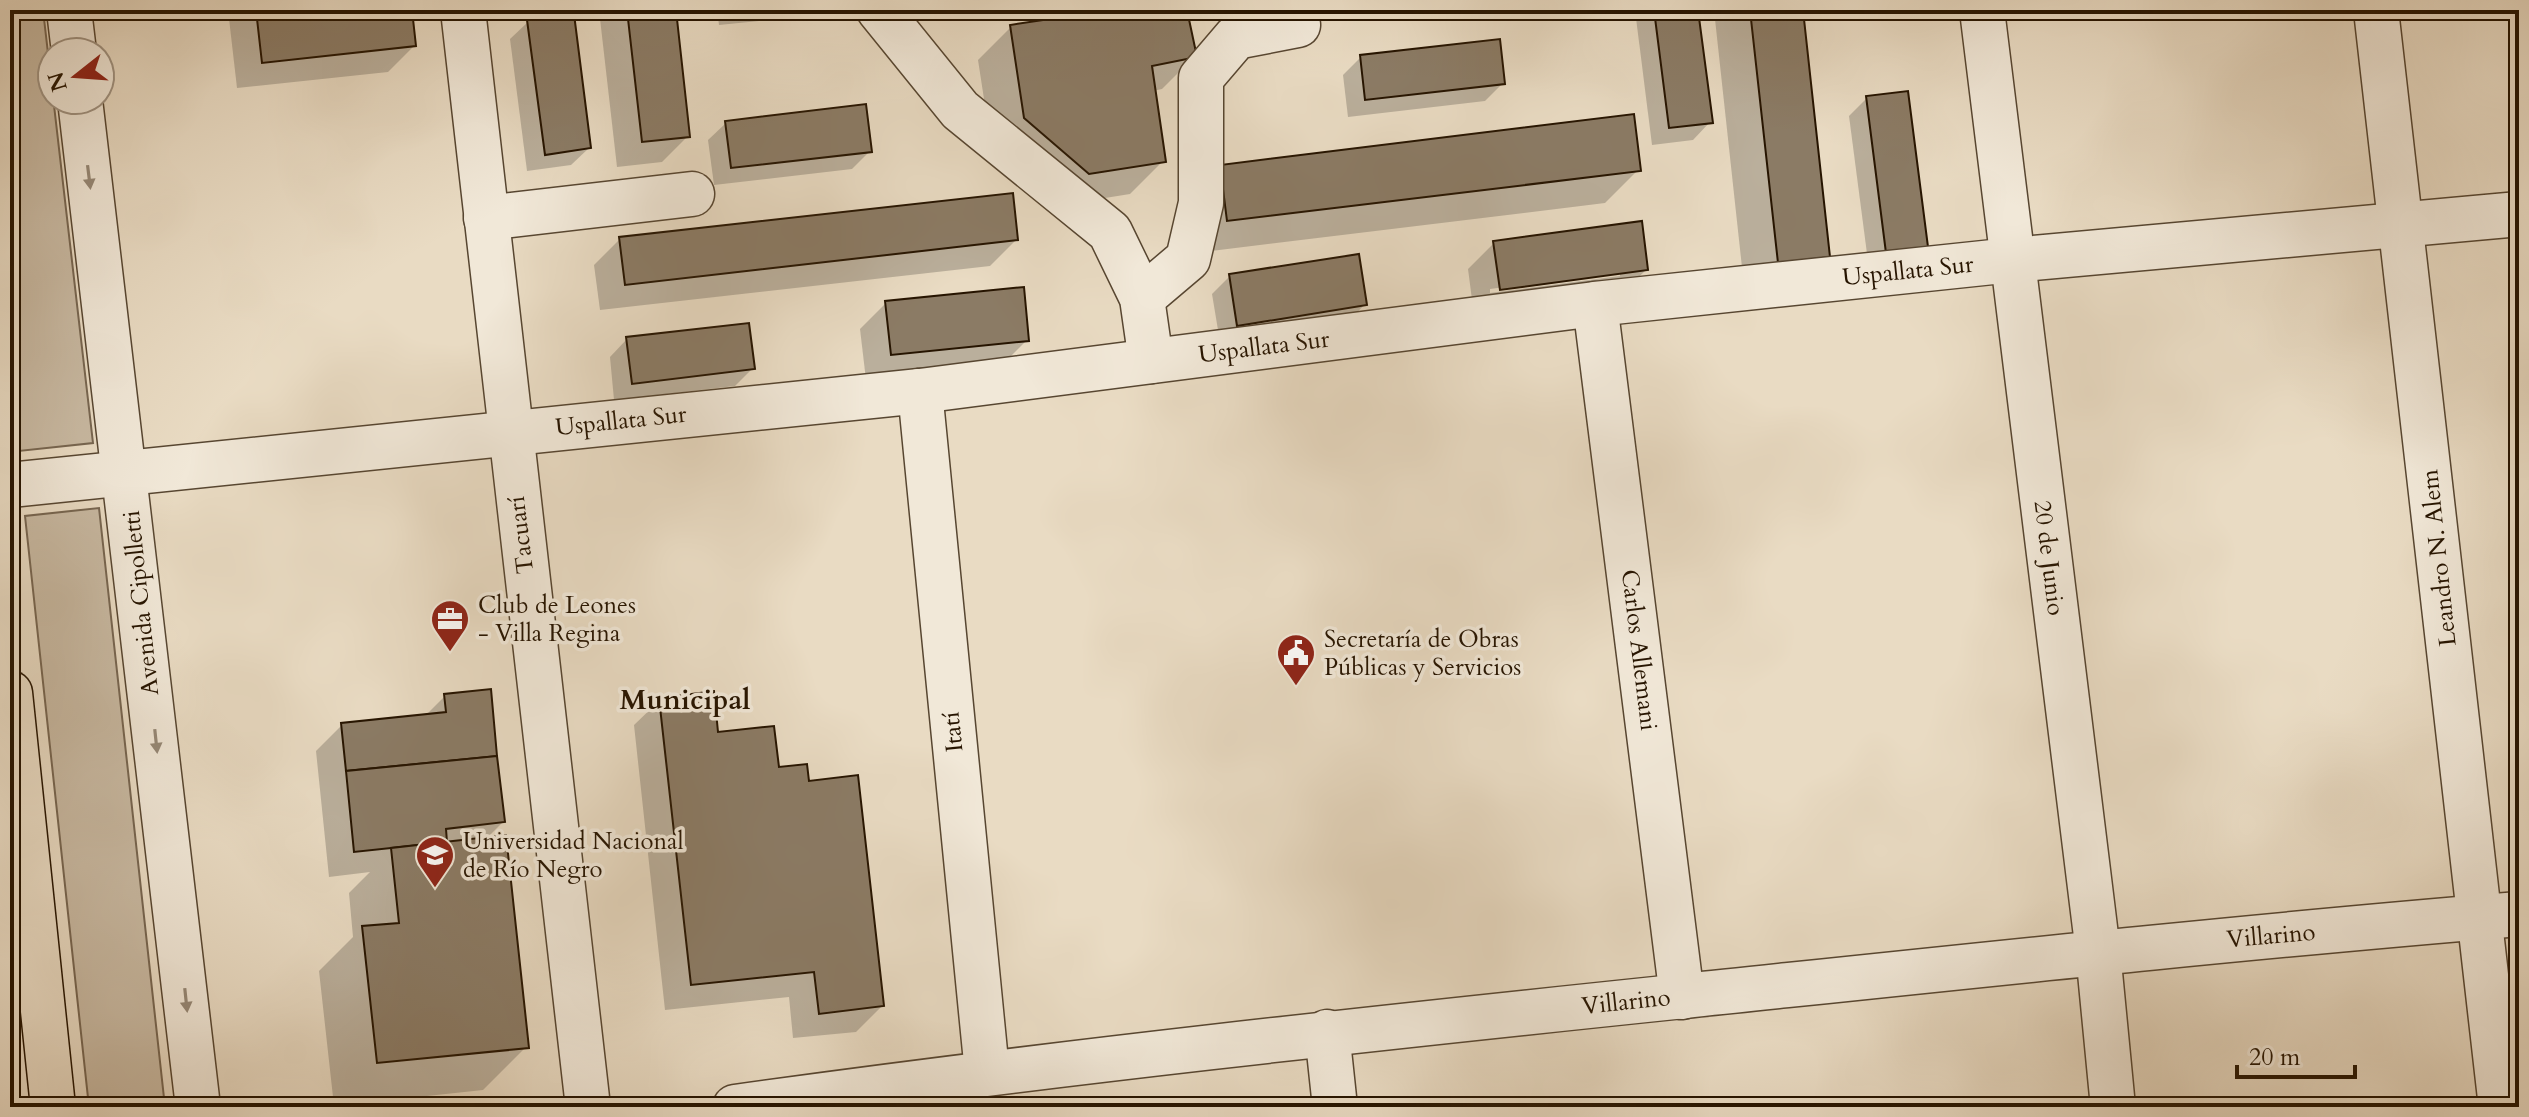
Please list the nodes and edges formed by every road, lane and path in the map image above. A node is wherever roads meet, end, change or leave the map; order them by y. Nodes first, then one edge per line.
1 (69, 10) edge
2 (463, 10) edge
3 (879, 10) edge
4 (1982, 10) edge
5 (2376, 10) edge
6 (1298, 25) dead end
7 (72, 36) edge
8 (82, 116) edge
9 (692, 194) dead end
10 (2519, 214) edge
11 (486, 218) junction
12 (2401, 227) junction
13 (2012, 260) junction
14 (1142, 298) junction
15 (1595, 304) junction
16 (1151, 361) junction
17 (920, 391) junction
18 (509, 432) junction
19 (126, 473) junction
20 (10, 485) edge
21 (10, 693) edge
22 (2499, 916) edge
23 (2098, 952) junction
24 (1682, 997) junction
25 (1327, 1032) junction
26 (987, 1072) junction
27 (53, 1107) edge
28 (198, 1107) edge
29 (588, 1107) edge
30 (735, 1107) edge
31 (1335, 1107) edge
32 (2113, 1107) edge
33 (2501, 1107) edge

1 - 7 street
2 - 11 street, Tacuarí
3 - 14 street
4 - 13 street, 20 de Junio
5 - 12 street, Leandro N. Alem
6 - 14 street
8 -> 19 street, Avenida Cipolletti
9 - 11 street
10 - 12 street, Uspallata Sur
11 - 18 street, Tacuarí
12 - 13 street, Uspallata Sur
12 - 22 street, Leandro N. Alem
13 - 15 street, Uspallata Sur
13 - 23 street, 20 de Junio
14 - 16 street
15 - 16 street, Uspallata Sur
15 - 24 street, Carlos Allemani
16 - 17 street, Uspallata Sur
17 - 18 street, Uspallata Sur
17 - 26 street, Itatí
18 - 19 street, Uspallata Sur
18 - 29 street, Tacuarí
19 - 20 street, Uspallata Sur
19 -> 28 street, Avenida Cipolletti
21 - 27 main road
22 - 23 street, Villarino
22 - 33 street, Leandro N. Alem
23 - 24 street, Villarino
23 - 32 street, 20 de Junio
24 - 25 street, Villarino
25 - 26 street, Villarino
25 - 31 street
26 - 30 street, Villarino

